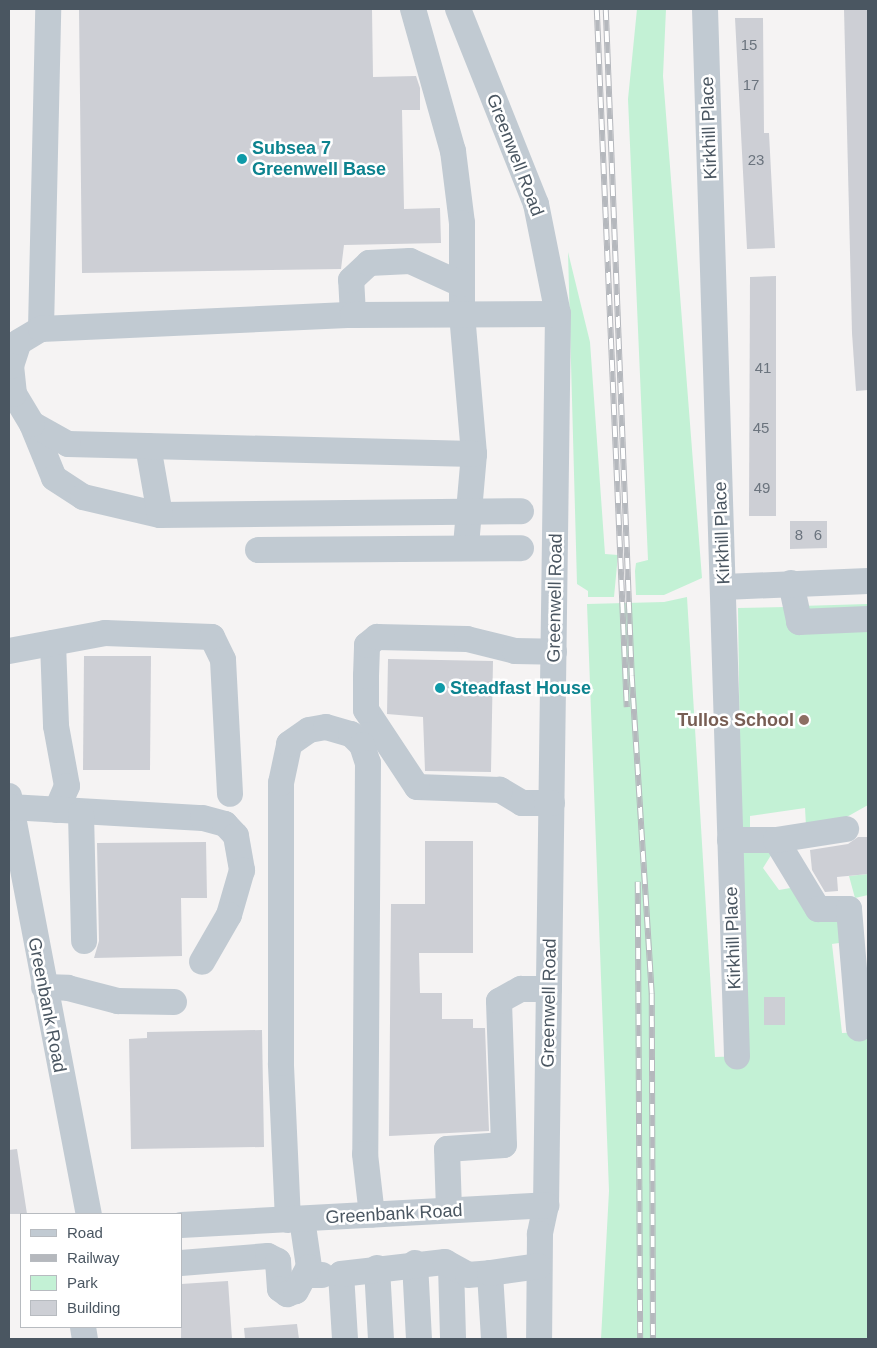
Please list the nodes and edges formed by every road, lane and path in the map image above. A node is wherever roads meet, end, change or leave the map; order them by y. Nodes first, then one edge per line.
1 (48, 9) edge
2 (414, 9) edge
3 (458, 9) edge
4 (705, 9) edge
5 (461, 284) junction
6 (462, 314) junction
7 (558, 314) junction
8 (353, 315) junction
9 (41, 329) junction
10 (32, 424) junction
11 (148, 446) junction
12 (474, 454) junction
13 (521, 511) dead end
14 (469, 513) junction
15 (160, 515) junction
16 (466, 546) junction
17 (521, 548) dead end
18 (258, 550) dead end
19 (868, 580) edge
20 (791, 583) junction
21 (724, 587) junction
22 (868, 619) edge
23 (53, 643) junction
24 (9, 651) edge
25 (554, 652) junction
26 (230, 794) dead end
27 (10, 802) edge
28 (552, 803) junction
29 (69, 812) junction
30 (846, 830) dead end
31 (12, 840) edge
32 (730, 840) junction
33 (776, 840) junction
34 (862, 910) edge
35 (84, 941) dead end
36 (202, 962) dead end
37 (44, 987) junction
38 (549, 989) junction
39 (174, 1002) dead end
40 (859, 1029) dead end
41 (737, 1057) dead end
42 (546, 1204) junction
43 (449, 1210) junction
44 (89, 1213) edge
45 (372, 1215) junction
46 (295, 1220) junction
47 (182, 1225) edge
48 (182, 1263) edge
49 (415, 1264) junction
50 (451, 1266) junction
51 (539, 1266) junction
52 (309, 1267) junction
53 (378, 1268) junction
54 (490, 1273) junction
55 (341, 1274) junction
56 (345, 1339) edge
57 (381, 1339) edge
58 (419, 1339) edge
59 (453, 1339) edge
60 (494, 1339) edge
61 (539, 1339) edge

1 - 9 street
2 - 5 street
3 - 7 street, Greenwell Road
4 - 21 street, Kirkhill Place
5 - 6 street
5 - 8 street
6 - 7 street
6 - 8 street
6 - 12 street
7 - 25 street, Greenwell Road
8 - 9 street
9 - 10 street
10 - 11 street
10 - 15 street
11 - 12 street
11 - 15 street
12 - 14 street
13 - 14 street
14 - 15 street
14 - 16 street
16 - 17 street
16 - 18 street
19 - 20 street
20 - 21 street
20 - 22 street
21 - 32 street, Kirkhill Place
23 - 24 street
23 - 26 street
23 - 29 street
25 - 28 street, Greenwell Road
25 - 28 street
27 - 29 street
27 - 31 street, Greenbank Road
28 - 38 street, Greenwell Road
29 - 35 street
29 - 36 street
30 - 33 street
31 - 37 street, Greenbank Road
32 - 33 street
32 - 41 street, Kirkhill Place
33 - 34 street
34 - 40 street
37 - 39 street
37 - 44 street, Greenbank Road
38 - 42 street, Greenwell Road
38 - 43 street
42 - 43 street, Greenbank Road
42 - 51 street, Greenwell Road
43 - 45 street, Greenbank Road
45 - 46 street, Greenbank Road
45 - 46 street
46 - 47 street, Greenbank Road
46 - 52 street
48 - 52 street
49 - 50 street
49 - 53 street
49 - 58 street
50 - 54 street
50 - 59 street
51 - 54 street
51 - 61 street, Greenwell Road
52 - 55 street
53 - 55 street
53 - 57 street
54 - 60 street
55 - 56 street

